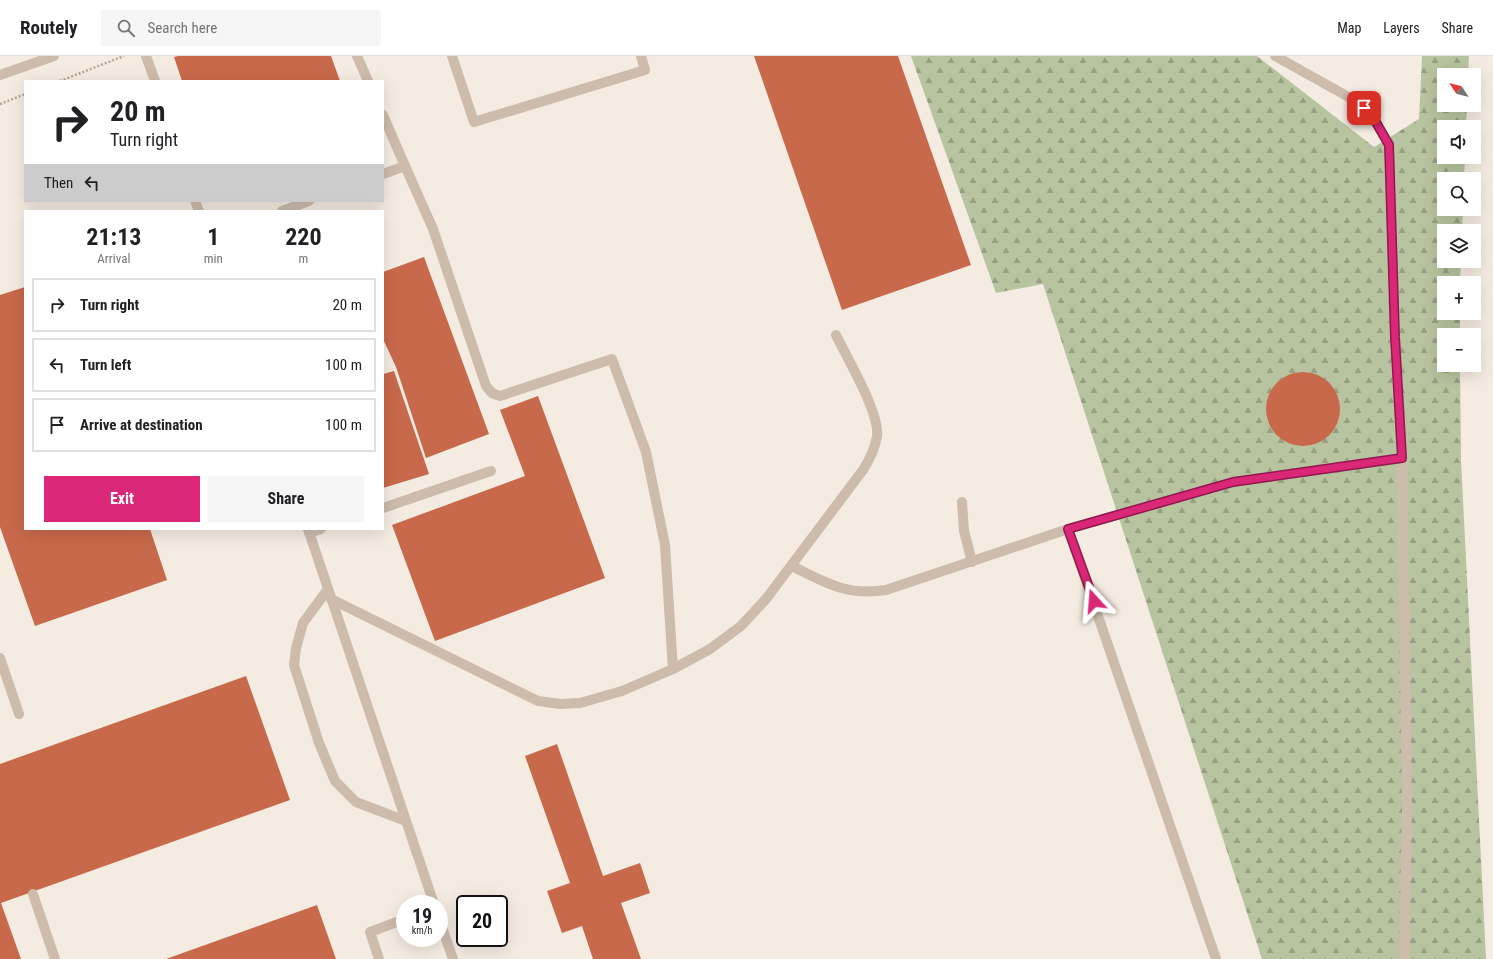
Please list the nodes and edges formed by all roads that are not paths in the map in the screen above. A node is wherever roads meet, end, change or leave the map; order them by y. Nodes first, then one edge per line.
1 (54, 56) edge
2 (146, 56) edge
3 (358, 56) edge
4 (452, 56) edge
5 (641, 56) edge
6 (1276, 56) edge
7 (0, 75) edge
8 (155, 80) edge
9 (368, 80) edge
10 (384, 117) edge
11 (405, 166) junction
12 (384, 174) edge
13 (306, 202) edge
14 (285, 210) edge
15 (836, 335) dead end
16 (1402, 458) junction
17 (491, 471) dead end
18 (962, 502) dead end
19 (384, 508) edge
20 (1068, 529) junction
21 (309, 531) edge
22 (972, 562) junction
23 (792, 566) junction
24 (329, 594) junction
25 (0, 658) edge
26 (673, 669) junction
27 (19, 714) dead end
28 (406, 821) junction
29 (32, 894) dead end
30 (431, 895) edge
31 (396, 922) edge
32 (448, 947) edge
33 (55, 959) edge
34 (379, 959) edge
35 (452, 959) edge
36 (1216, 959) edge
37 (1404, 959) edge

1 - 7 lane
2 - 8 lane
3 - 9 lane
4 - 5 lane
6 - 16 lane
10 - 11 lane
11 - 12 lane
11 - 26 lane
13 - 14 lane
15 - 23 lane
16 - 20 lane
16 - 37 lane
17 - 19 lane
18 - 22 lane
20 - 22 lane
20 - 36 lane
21 - 24 lane
22 - 23 lane
23 - 26 lane
24 - 26 lane
24 - 28 lane
24 - 28 lane
25 - 27 lane
28 - 30 lane
29 - 33 lane
31 - 34 lane
32 - 35 lane

